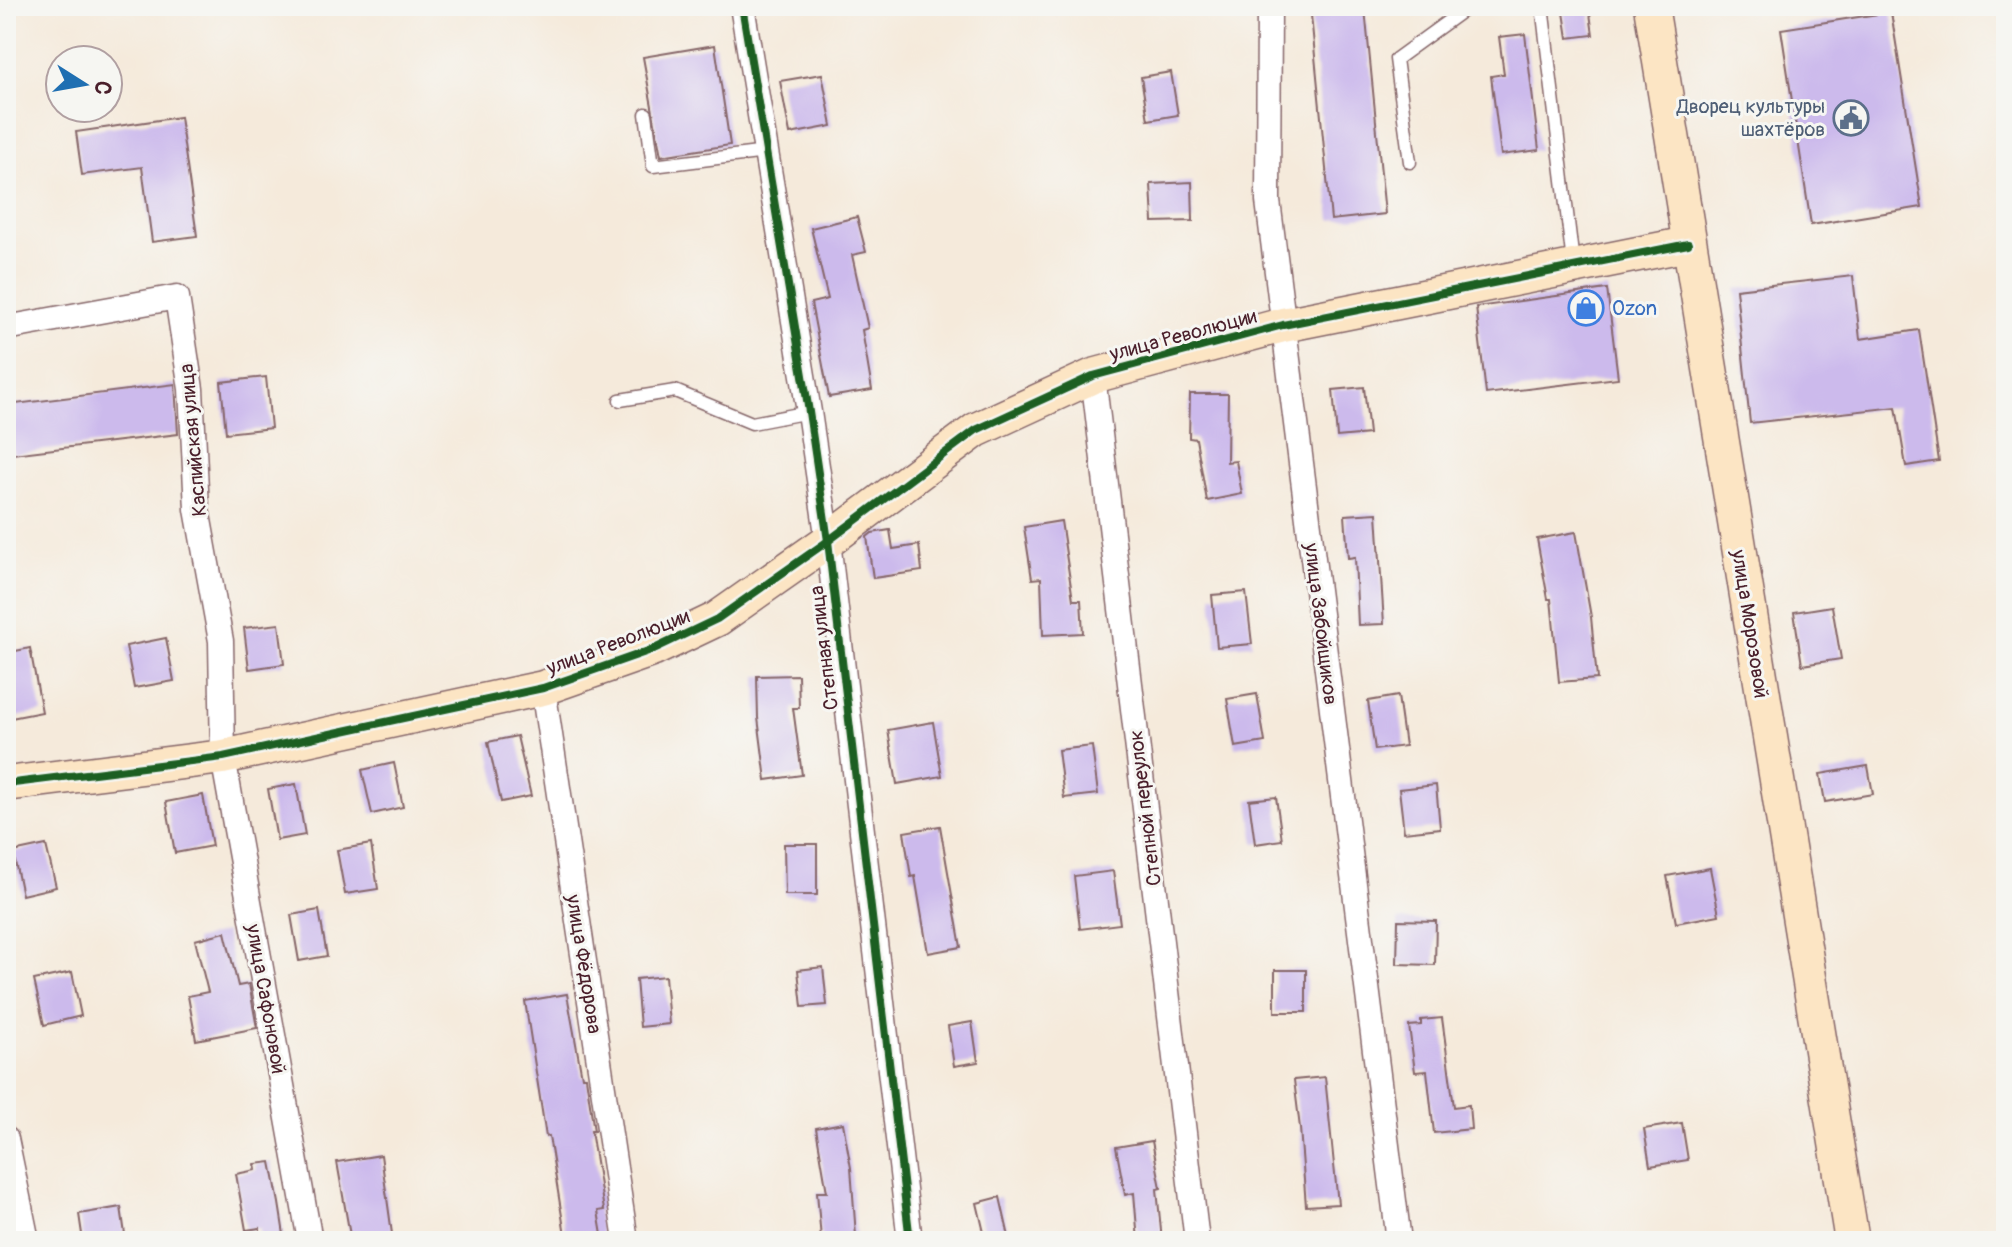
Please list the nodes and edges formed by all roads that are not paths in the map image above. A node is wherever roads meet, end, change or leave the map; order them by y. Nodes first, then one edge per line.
1 (742, 6) edge
2 (1269, 6) edge
3 (1469, 6) edge
4 (1542, 6) edge
5 (1651, 6) edge
6 (646, 114) dead end
7 (766, 152) junction
8 (1410, 162) dead end
9 (1688, 244) junction
10 (1574, 266) junction
11 (1283, 325) junction
12 (6, 328) edge
13 (1093, 376) junction
14 (620, 400) dead end
15 (809, 412) junction
16 (828, 541) junction
17 (543, 688) junction
18 (223, 757) junction
19 (6, 784) edge
20 (6, 1139) edge
21 (27, 1241) edge
22 (310, 1241) edge
23 (626, 1241) edge
24 (910, 1241) edge
25 (1197, 1241) edge
26 (1399, 1241) edge
27 (1852, 1241) edge

1 - 7 street, Степная улица
2 - 11 street, улица Забойщиков
3 - 8 lane
4 - 10 lane
5 - 9 street, улица Морозовой
6 - 7 lane
7 - 15 street, Степная улица
9 - 10 street, улица Революции
9 - 27 street, улица Морозовой
10 - 11 street, улица Революции
11 - 13 street, улица Революции
11 - 26 street, улица Забойщиков
12 - 18 street, Каспийская улица
13 - 16 street, улица Революции
13 - 25 street, Степной переулок
14 - 15 lane
15 - 16 street, Степная улица
16 - 17 street, улица Революции
16 - 24 street, Степная улица
17 - 18 street, улица Революции
17 - 23 street, улица Фёдорова
18 - 19 street, улица Революции
18 - 22 street, улица Сафоновой
20 - 21 street

